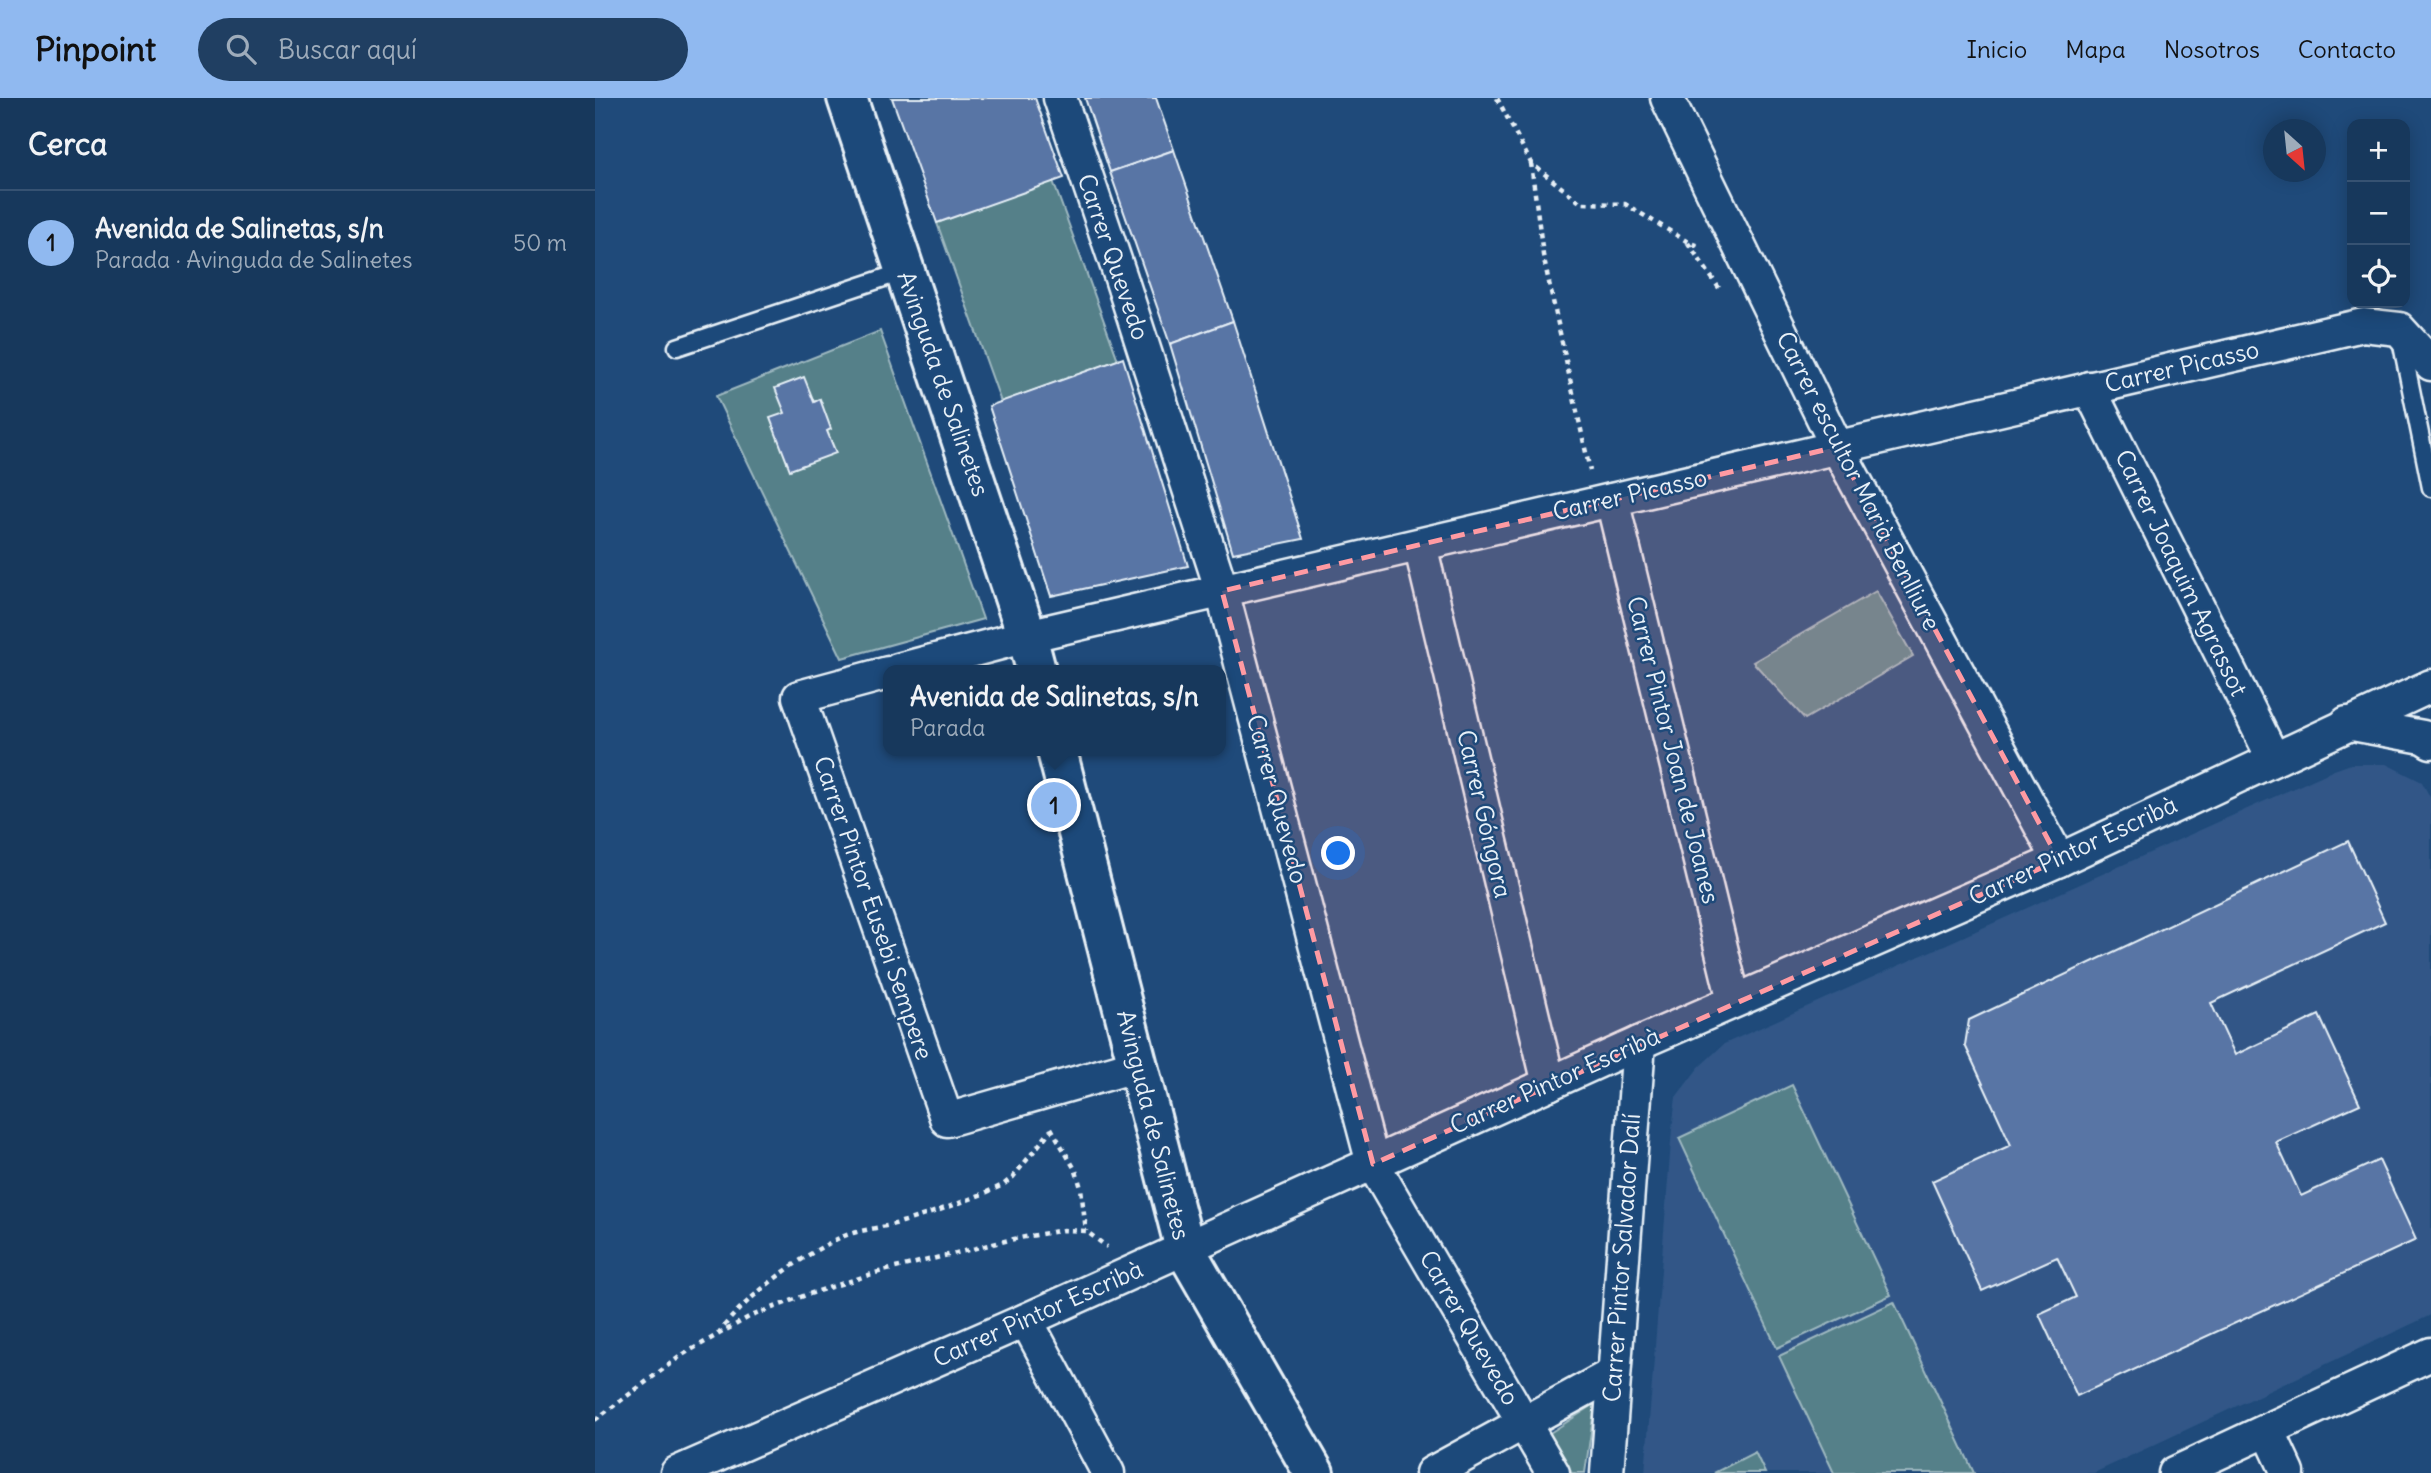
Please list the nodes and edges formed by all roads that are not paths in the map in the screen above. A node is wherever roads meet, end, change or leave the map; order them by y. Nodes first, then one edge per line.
1 (846, 98) edge
2 (1060, 98) edge
3 (1667, 98) edge
4 (905, 271) junction
5 (2399, 329) junction
6 (677, 347) dead end
7 (2431, 364) edge
8 (2089, 388) junction
9 (1837, 447) junction
10 (2431, 488) edge
11 (1602, 502) junction
12 (1420, 545) junction
13 (1222, 591) junction
14 (1032, 653) edge
15 (937, 665) edge
16 (883, 674) edge
17 (2431, 686) edge
18 (2347, 723) junction
19 (2431, 742) edge
20 (1058, 756) edge
21 (2273, 758) junction
22 (2059, 860) junction
23 (1734, 1002) junction
24 (1639, 1043) junction
25 (1138, 1066) junction
26 (1549, 1084) junction
27 (1373, 1164) junction
28 (1185, 1249) junction
29 (1026, 1320) junction
30 (2431, 1354) edge
31 (1613, 1374) junction
32 (1524, 1423) junction
33 (2268, 1430) junction
34 (677, 1473) edge
35 (1108, 1473) edge
36 (1314, 1473) edge
37 (1431, 1473) edge
38 (1553, 1473) edge
39 (1607, 1473) edge
40 (2175, 1473) edge
41 (2288, 1473) edge

1 - 4 street, Avinguda de Salinetes
2 - 13 street, Carrer Quevedo
3 - 9 street, Carrer escultor Marià Benlliure
4 - 6 lane
4 - 14 street, Avinguda de Salinetes
5 - 7 street
5 - 8 street, Carrer Picasso
5 - 10 lane
8 - 9 street, Carrer Picasso
8 - 21 street, Carrer Joaquim Agrassot
9 - 11 street, Carrer Picasso
9 - 22 street, Carrer escultor Marià Benlliure
11 - 12 street, Carrer Picasso
11 - 23 street, Carrer Pintor Joan de Joanes
12 - 13 street, Carrer Picasso
12 - 26 street, Carrer Góngora
13 - 14 street, Carrer Picasso
13 - 27 street, Carrer Quevedo
14 - 15 street, Carrer Picasso
16 - 25 street, Carrer Pintor Eusebi Sempere
17 - 18 street, Carrer Pintor Escribà
18 - 19 street
18 - 21 street, Carrer Pintor Escribà
20 - 25 street, Avinguda de Salinetes
21 - 22 street, Carrer Pintor Escribà
22 - 23 street, Carrer Pintor Escribà
23 - 24 street, Carrer Pintor Escribà
24 - 26 street, Carrer Pintor Escribà
24 - 31 street, Carrer Pintor Salvador Dalí
25 - 28 street, Avinguda de Salinetes
26 - 27 street, Carrer Pintor Escribà
27 - 28 street, Carrer Pintor Escribà
27 - 32 street, Carrer Quevedo
28 - 29 street, Carrer Pintor Escribà
28 - 36 street, Avinguda de Salinetes
29 - 34 street, Carrer Pintor Escribà
29 - 35 street
30 - 33 street
31 - 32 street
31 - 39 street, Carrer Pintor Salvador Dalí
32 - 37 street
32 - 38 street, Carrer Quevedo
33 - 40 street
33 - 41 street

